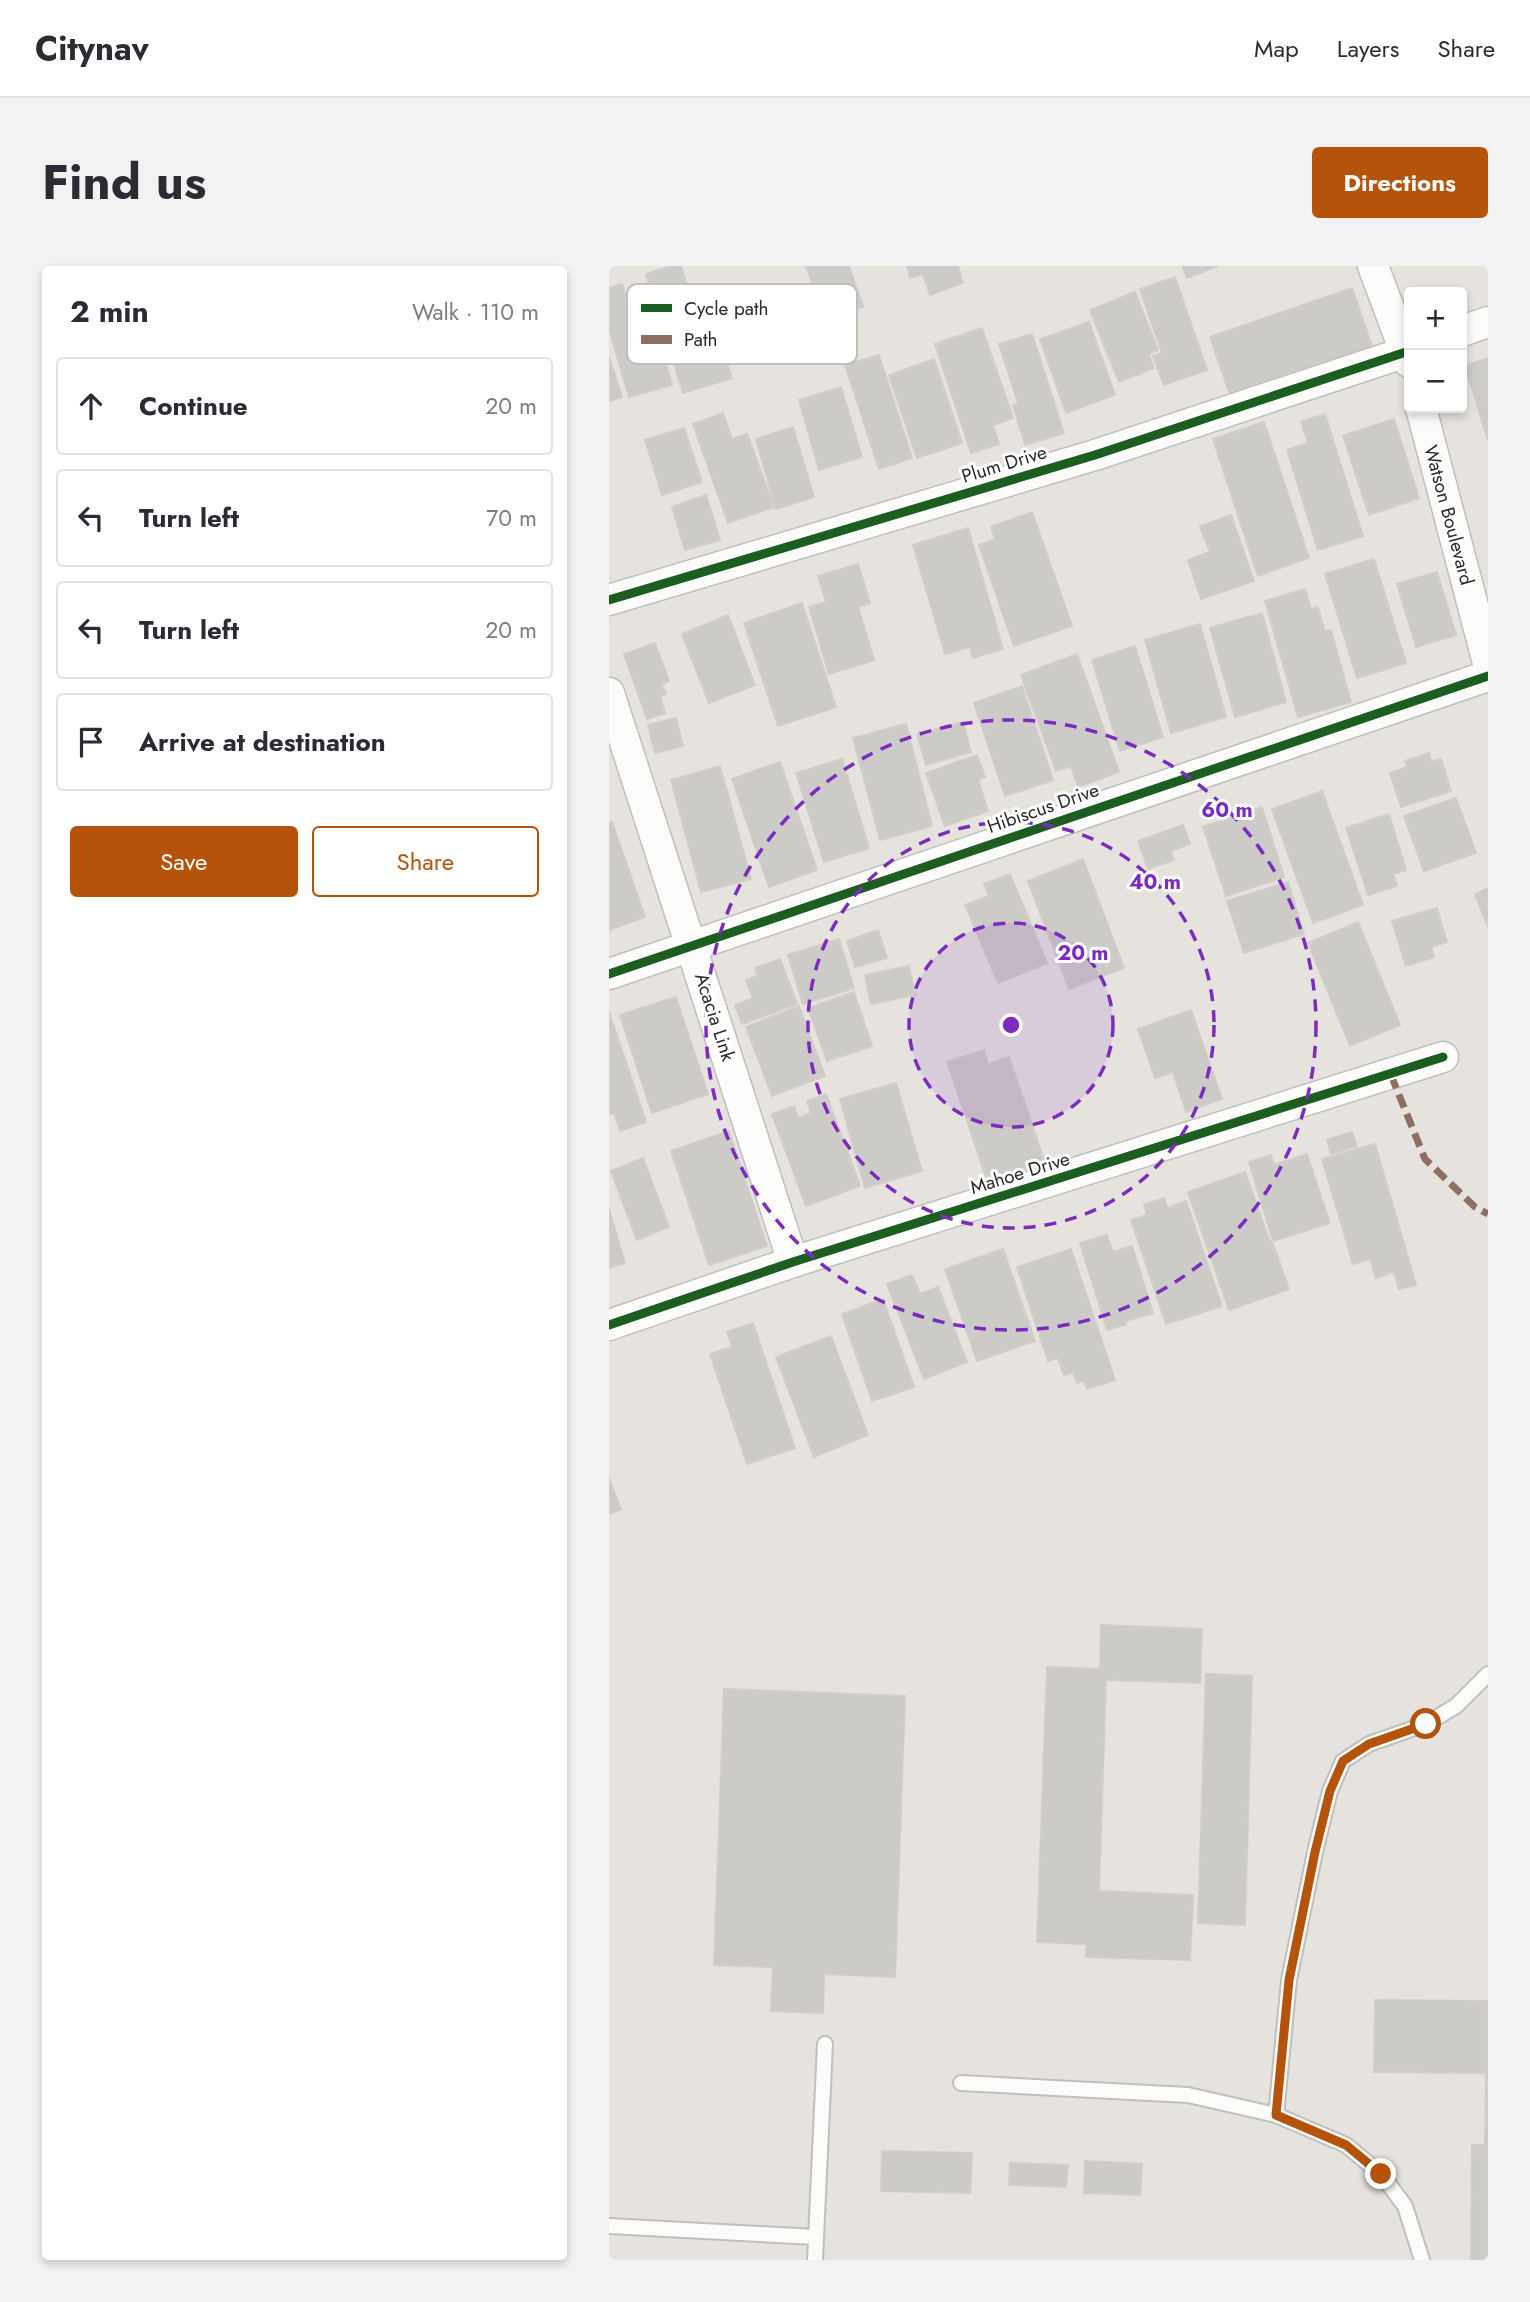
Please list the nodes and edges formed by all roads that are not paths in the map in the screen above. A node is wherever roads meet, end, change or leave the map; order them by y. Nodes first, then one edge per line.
1 (1373, 266) edge
2 (1488, 321) edge
3 (1467, 329) edge
4 (1406, 350) edge
5 (1404, 356) edge
6 (1422, 413) edge
7 (609, 600) edge
8 (1488, 663) edge
9 (1488, 676) edge
10 (609, 693) edge
11 (692, 945) junction
12 (609, 974) edge
13 (1443, 1058) dead end
14 (793, 1262) junction
15 (609, 1325) edge
16 (1488, 1674) edge
17 (825, 2044) dead end
18 (961, 2083) dead end
19 (1276, 2115) junction
20 (609, 2227) edge
21 (816, 2237) junction
22 (815, 2260) edge
23 (1422, 2260) edge

1 - 4 street
2 - 3 street
5 - 7 street, Plum Drive
6 - 8 street, Watson Boulevard
9 - 11 street, Hibiscus Drive
10 - 11 street, Acacia Link
11 - 12 street, Hibiscus Drive
11 - 14 street, Acacia Link
13 - 14 street, Mahoe Drive
14 - 15 street, Mahoe Drive
16 - 19 lane
17 - 21 lane
18 - 19 lane
19 - 23 lane
20 - 21 lane
21 - 22 lane

